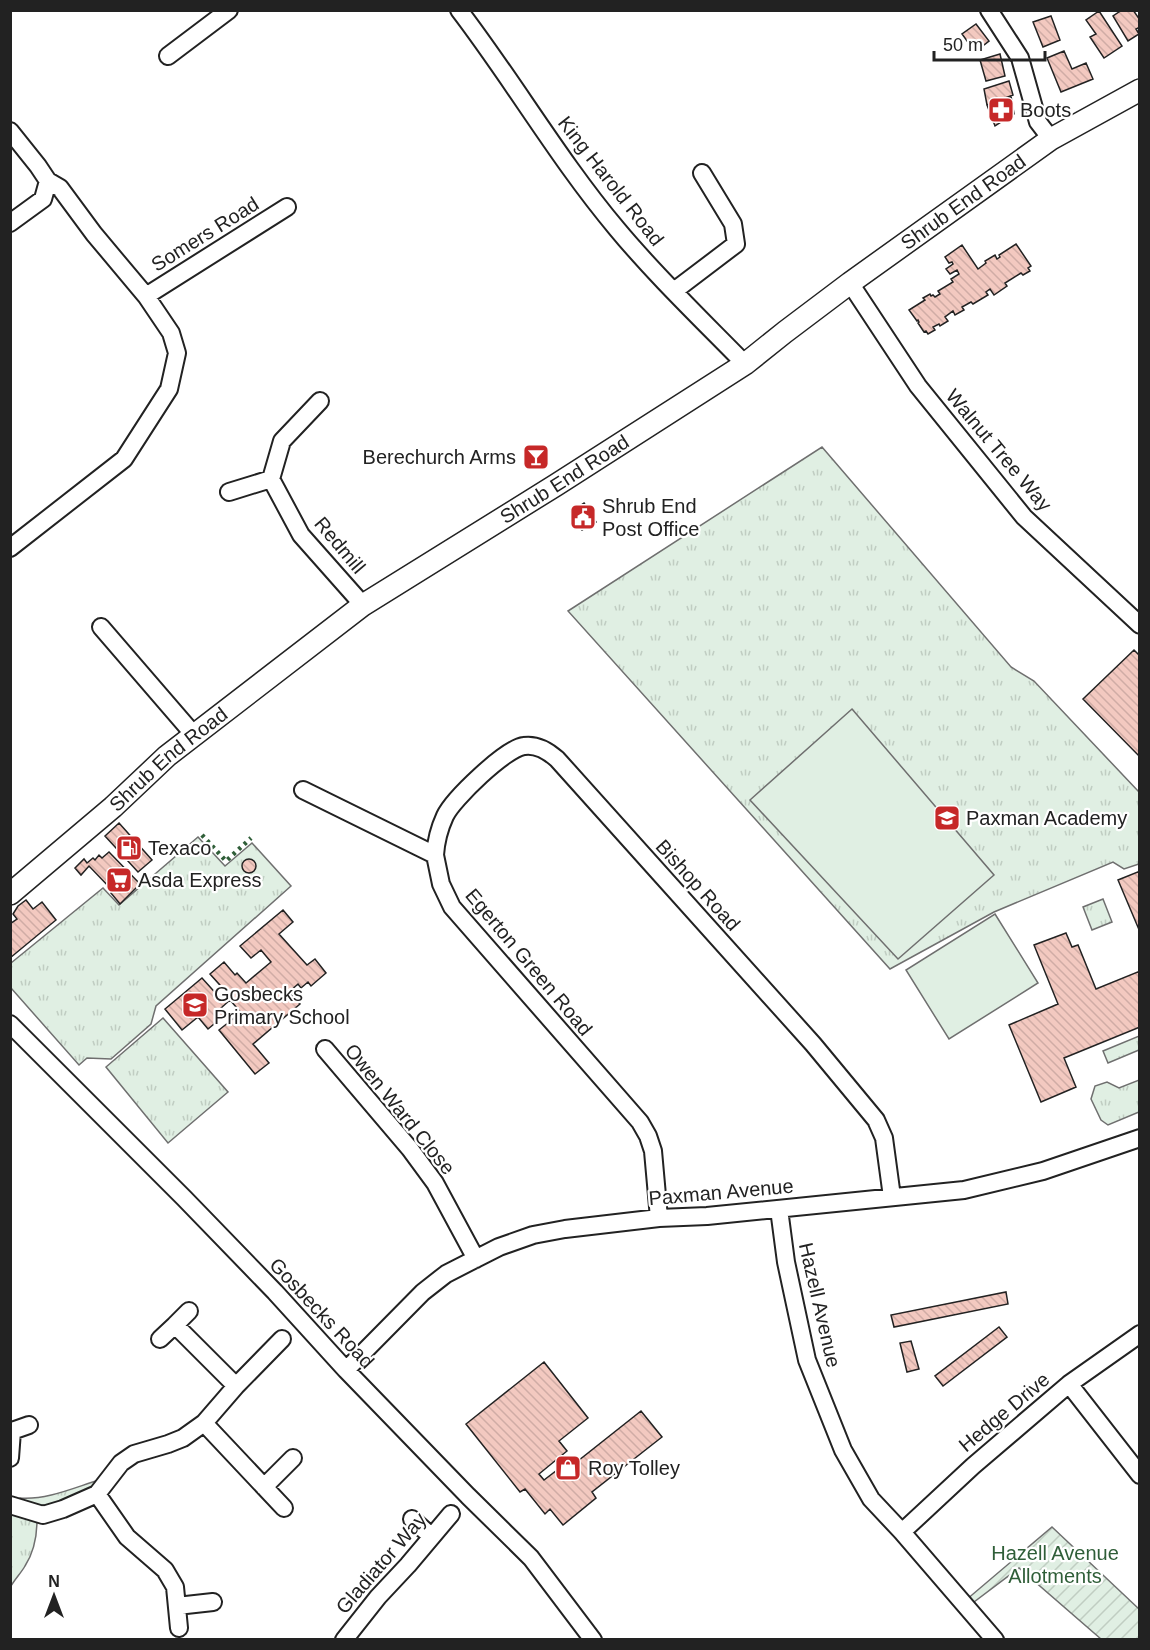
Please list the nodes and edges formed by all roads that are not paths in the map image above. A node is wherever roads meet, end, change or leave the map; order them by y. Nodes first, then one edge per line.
1 (229, 10) edge
2 (459, 10) edge
3 (989, 10) edge
4 (168, 56) dead end
5 (1140, 90) edge
6 (10, 131) edge
7 (1051, 139) junction
8 (702, 173) dead end
9 (48, 181) junction
10 (287, 207) dead end
11 (10, 223) edge
12 (850, 283) junction
13 (674, 291) junction
14 (146, 296) junction
15 (746, 364) junction
16 (320, 401) dead end
17 (272, 479) junction
18 (229, 492) dead end
19 (10, 548) edge
20 (1140, 600) edge
21 (363, 605) junction
22 (1127, 612) junction
23 (1140, 624) edge
24 (101, 627) dead end
25 (195, 736) junction
26 (303, 790) dead end
27 (435, 855) junction
28 (10, 894) edge
29 (10, 1024) edge
30 (325, 1049) dead end
31 (1140, 1138) edge
32 (892, 1197) junction
33 (779, 1209) junction
34 (659, 1218) junction
35 (476, 1259) junction
36 (189, 1311) dead end
37 (175, 1325) junction
38 (1140, 1334) edge
39 (160, 1339) dead end
40 (282, 1339) dead end
41 (346, 1370) junction
42 (1069, 1384) junction
43 (236, 1386) junction
44 (204, 1423) junction
45 (29, 1425) dead end
46 (11, 1430) edge
47 (10, 1458) edge
48 (293, 1458) dead end
49 (1140, 1475) edge
50 (264, 1487) junction
51 (97, 1494) junction
52 (10, 1505) edge
53 (284, 1508) dead end
54 (451, 1514) dead end
55 (412, 1518) dead end
56 (902, 1532) junction
57 (431, 1536) junction
58 (213, 1602) dead end
59 (177, 1606) junction
60 (179, 1628) dead end
61 (344, 1640) edge
62 (593, 1640) edge
63 (995, 1640) edge

1 - 4 street
2 - 13 street, King Harold Road
3 - 7 street
5 - 7 main road, Shrub End Road
6 - 9 street
7 - 12 main road, Shrub End Road
8 - 13 street
9 - 11 street
9 - 14 street
10 - 14 street, Somers Road
12 - 15 main road, Shrub End Road
12 - 22 street, Walnut Tree Way
13 - 15 street, King Harold Road
14 - 19 street
15 - 21 main road, Shrub End Road
16 - 17 street
17 - 18 street
17 - 21 street, Redmill
20 - 22 street
21 - 25 main road, Shrub End Road
22 - 23 street, Walnut Tree Way
24 - 25 street
25 - 28 main road, Shrub End Road
26 - 27 street
27 - 32 street, Bishop Road
27 - 34 street, Egerton Green Road
29 - 41 street, Gosbecks Road
30 - 35 street, Owen Ward Close
31 - 32 street, Paxman Avenue
32 - 33 street, Paxman Avenue
33 - 34 street, Paxman Avenue
33 - 56 street, Hazell Avenue
34 - 35 street, Paxman Avenue
35 - 41 street, Paxman Avenue
36 - 37 street
37 - 39 street
37 - 43 street
38 - 42 street, Hedge Drive
40 - 43 street
41 - 62 street, Gosbecks Road
42 - 49 street
42 - 56 street, Hedge Drive
43 - 44 street
44 - 50 street
44 - 51 street
45 - 46 street
46 - 47 street
48 - 50 street
50 - 53 street
51 - 52 street
51 - 59 street
54 - 57 street, Gladiator Way
55 - 57 street
56 - 63 street, Hazell Avenue
57 - 61 street, Gladiator Way
58 - 59 street
59 - 60 street

